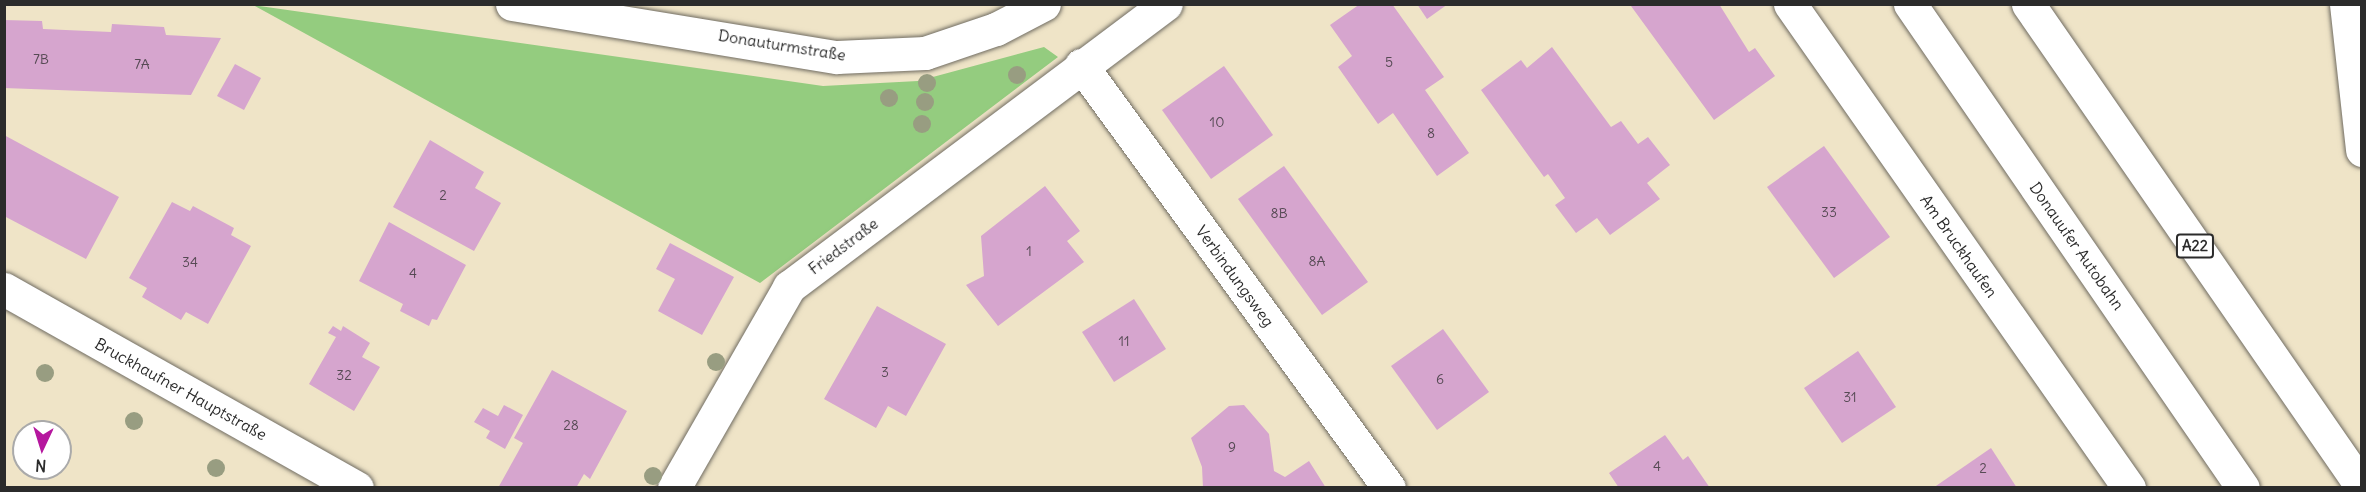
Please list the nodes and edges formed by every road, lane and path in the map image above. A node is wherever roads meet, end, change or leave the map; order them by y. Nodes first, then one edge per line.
1 (512, 4) edge
2 (1044, 4) edge
3 (1166, 4) edge
4 (1790, 4) edge
5 (1891, 4) edge
6 (1910, 4) edge
7 (2028, 4) edge
8 (2346, 4) edge
9 (1081, 65) junction
10 (1970, 92) junction
11 (2361, 150) edge
12 (4, 289) edge
13 (2361, 487) edge
14 (357, 488) edge
15 (674, 488) edge
16 (1389, 488) edge
17 (2129, 488) edge
18 (2243, 488) edge

1 - 2 main road, Donauturmstraße
3 - 9 main road
4 - 17 main road, Am Bruckhaufen
5 - 10 main road
6 - 10 main road, Donauufer Autobahn
7 - 13 main road, A22
8 - 11 main road
9 - 15 main road, Friedstraße
9 - 16 main road, Verbindungsweg
10 - 18 main road, Donauufer Autobahn
12 - 14 main road, Bruckhaufner Hauptstraße

